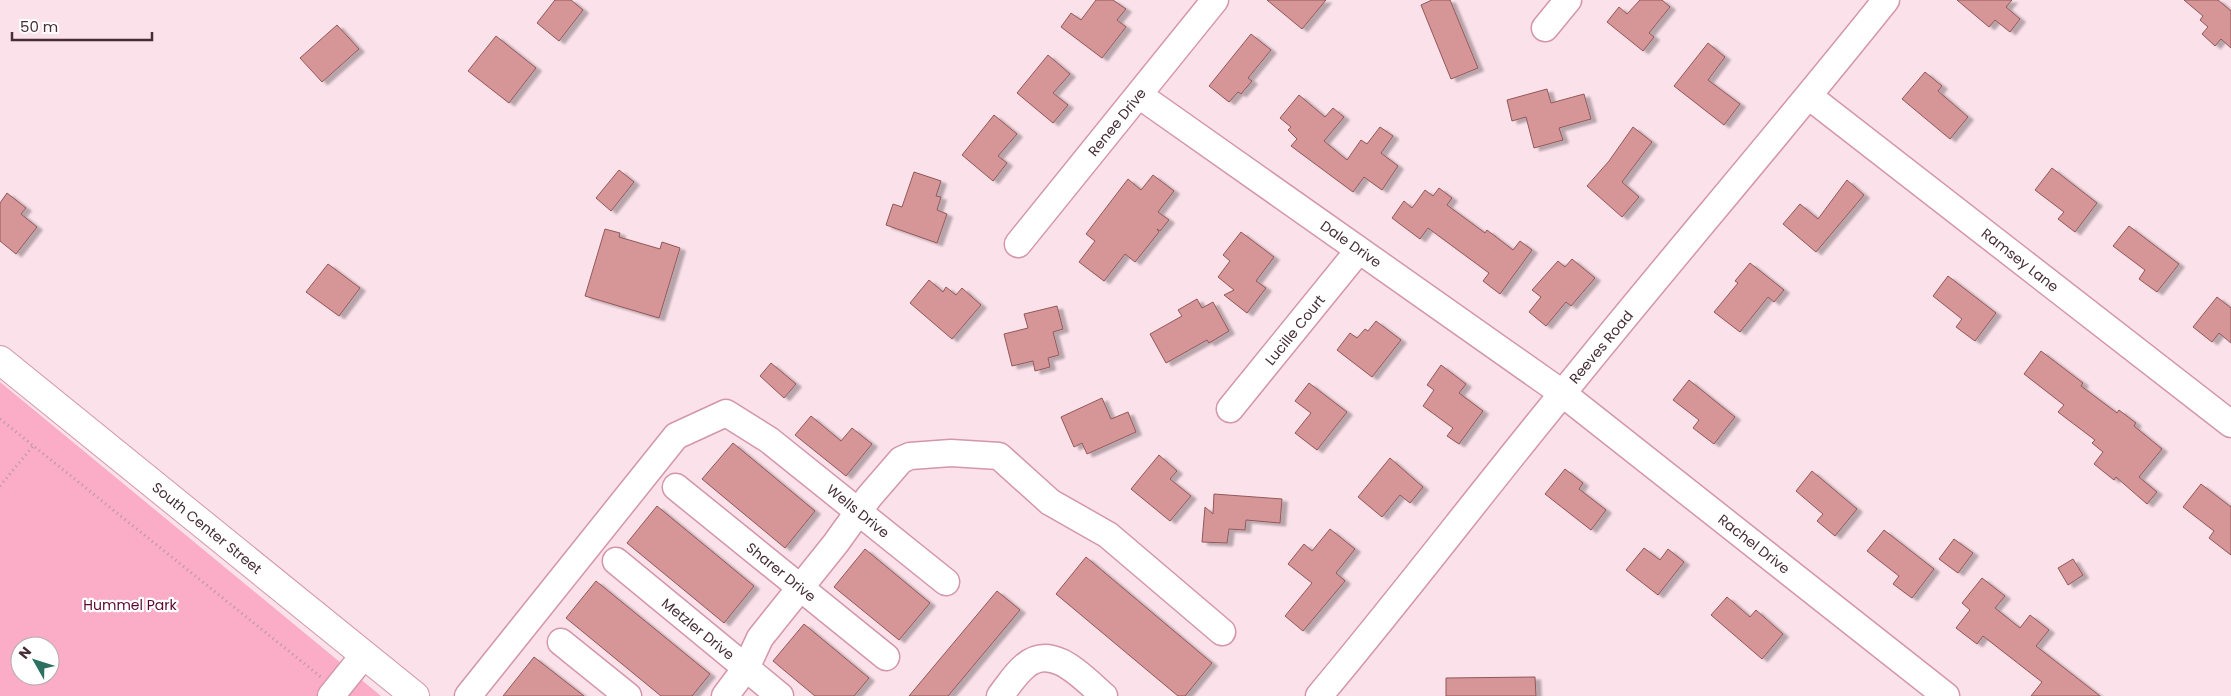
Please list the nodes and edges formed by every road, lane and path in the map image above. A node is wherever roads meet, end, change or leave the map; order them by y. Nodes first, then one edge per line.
1 (1215, 0) edge
2 (1568, 0) edge
3 (1886, 0) edge
4 (1545, 28) dead end
5 (1139, 96) junction
6 (1810, 96) junction
7 (1018, 244) dead end
8 (1359, 250) junction
9 (0, 360) edge
10 (1562, 393) junction
11 (1230, 409) dead end
12 (0, 419) edge
13 (2231, 424) edge
14 (33, 446) junction
15 (0, 486) edge
16 (676, 487) dead end
17 (858, 511) junction
18 (616, 562) dead end
19 (946, 582) dead end
20 (801, 588) junction
21 (1222, 632) dead end
22 (561, 642) dead end
23 (364, 655) junction
24 (886, 657) dead end
25 (746, 668) junction
26 (333, 693) edge
27 (415, 696) edge
28 (468, 696) edge
29 (628, 696) edge
30 (725, 696) edge
31 (780, 696) edge
32 (1000, 696) edge
33 (1104, 696) edge
34 (1319, 696) edge
35 (1946, 696) edge

1 - 5 street, Renee Drive
2 - 4 street
3 - 6 street, Reeves Road
5 - 7 street, Renee Drive
5 - 8 street, Dale Drive
6 - 10 street, Reeves Road
6 - 13 street, Ramsey Lane
8 - 10 street, Dale Drive
8 - 11 street, Lucille Court
9 - 23 main road, South Center Street
10 - 34 street, Reeves Road
10 - 35 street, Rachel Drive
12 - 14 path
14 - 15 path
14 - 26 path
16 - 20 street, Sharer Drive
17 - 19 street, Wells Drive
17 - 20 street
17 - 21 street
17 - 28 street, Wells Drive
18 - 25 street, Metzler Drive
20 - 24 street, Sharer Drive
20 - 25 street
22 - 29 street
23 - 26 street
23 - 27 main road, South Center Street
25 - 30 street
25 - 31 street, Metzler Drive
32 - 33 street

